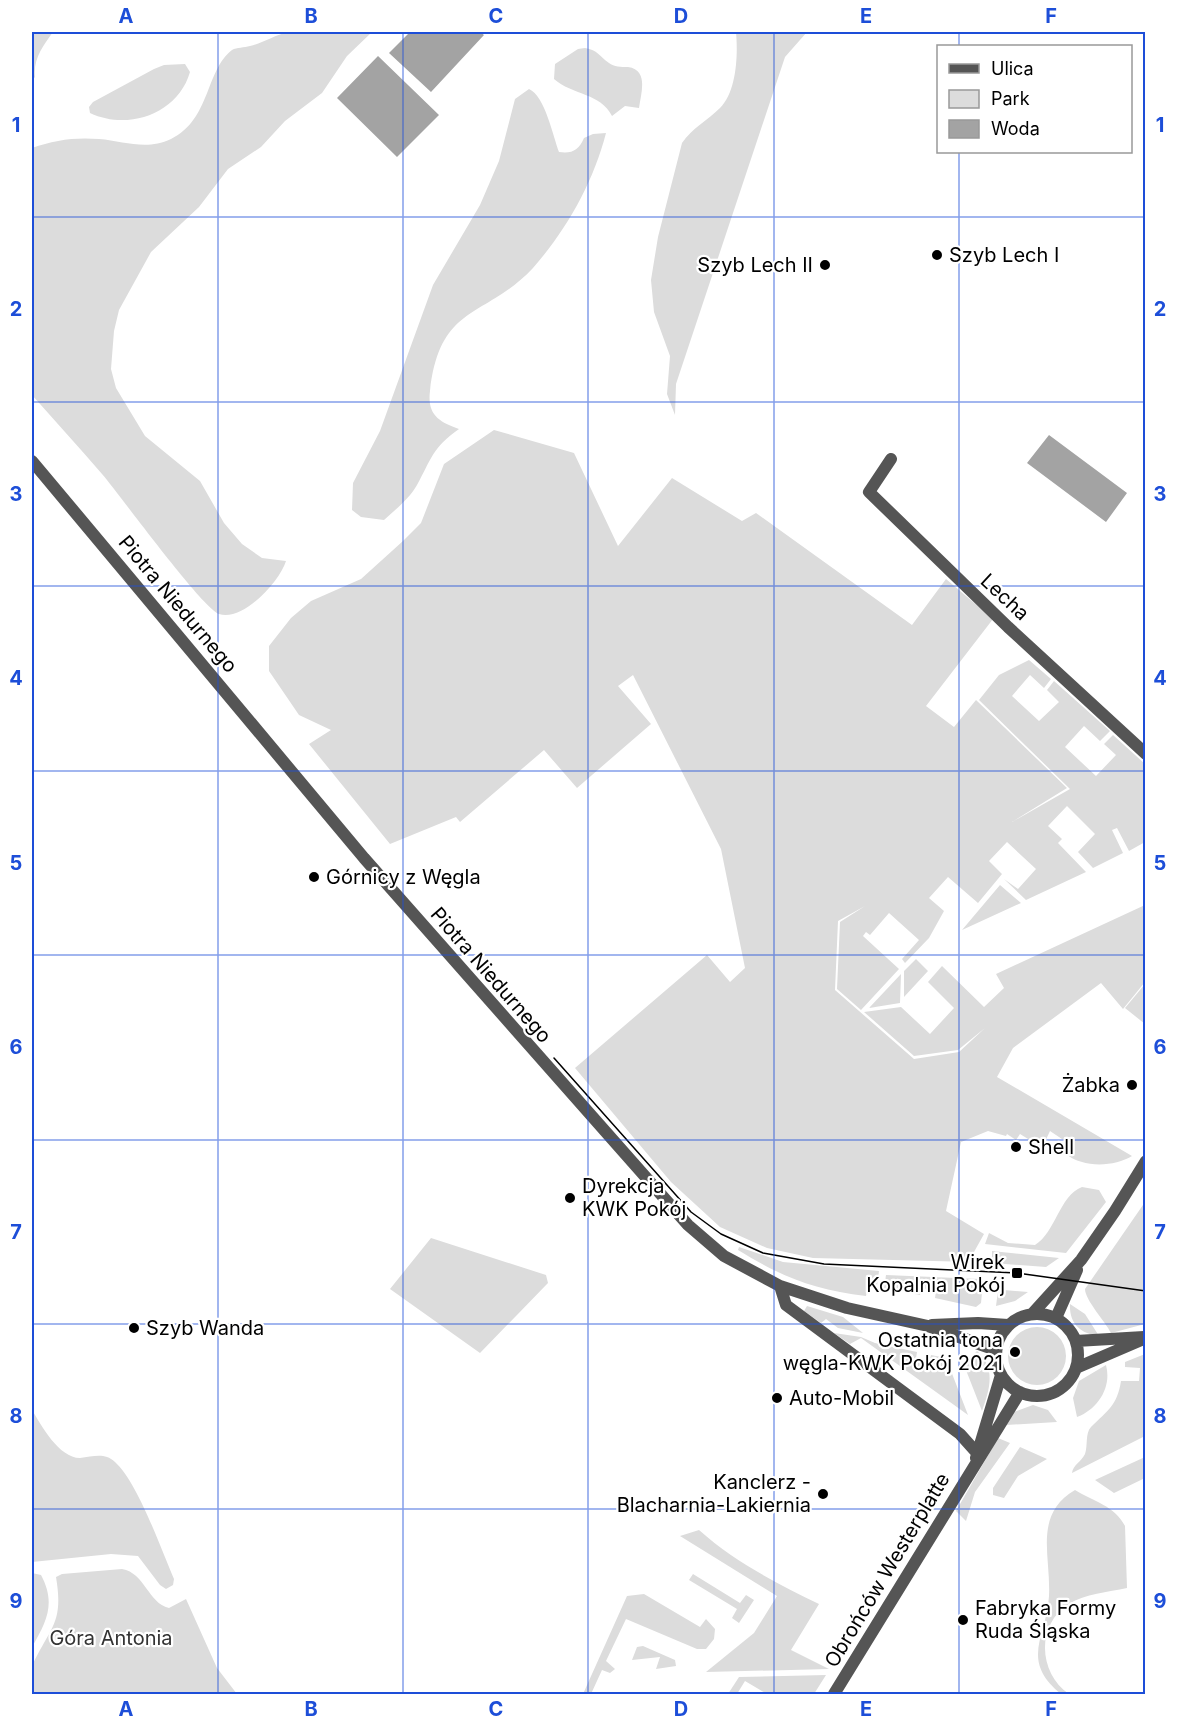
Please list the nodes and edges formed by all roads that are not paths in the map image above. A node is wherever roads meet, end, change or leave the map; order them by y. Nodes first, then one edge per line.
1 (891, 459) dead end
2 (32, 460) edge
3 (1146, 754) edge
4 (1146, 1161) edge
5 (1082, 1260) junction
6 (780, 1286) junction
7 (1032, 1314) junction
8 (1056, 1318) junction
9 (1008, 1325) junction
10 (928, 1326) junction
11 (1146, 1337) edge
12 (1076, 1341) junction
13 (996, 1350) junction
14 (1076, 1368) junction
15 (1000, 1375) junction
16 (1020, 1392) junction
17 (975, 1459) junction
18 (834, 1695) edge

1 - 3 street, Lecha
2 - 6 street, Piotra Niedurnego
4 - 5 street
5 - 7 street
5 - 8 street
6 - 10 street, Piotra Niedurnego
6 - 17 street
7 - 8 street
7 - 9 street
8 - 12 street
9 - 10 street, Piotra Niedurnego
9 - 13 street
10 - 13 street, Piotra Niedurnego
11 - 12 street
11 - 14 street
12 - 14 street
13 - 15 street
14 - 16 street
15 - 16 street
15 - 17 street, Obrońców Westerplatte
16 - 17 street, Obrońców Westerplatte
17 - 18 street, Obrońców Westerplatte

